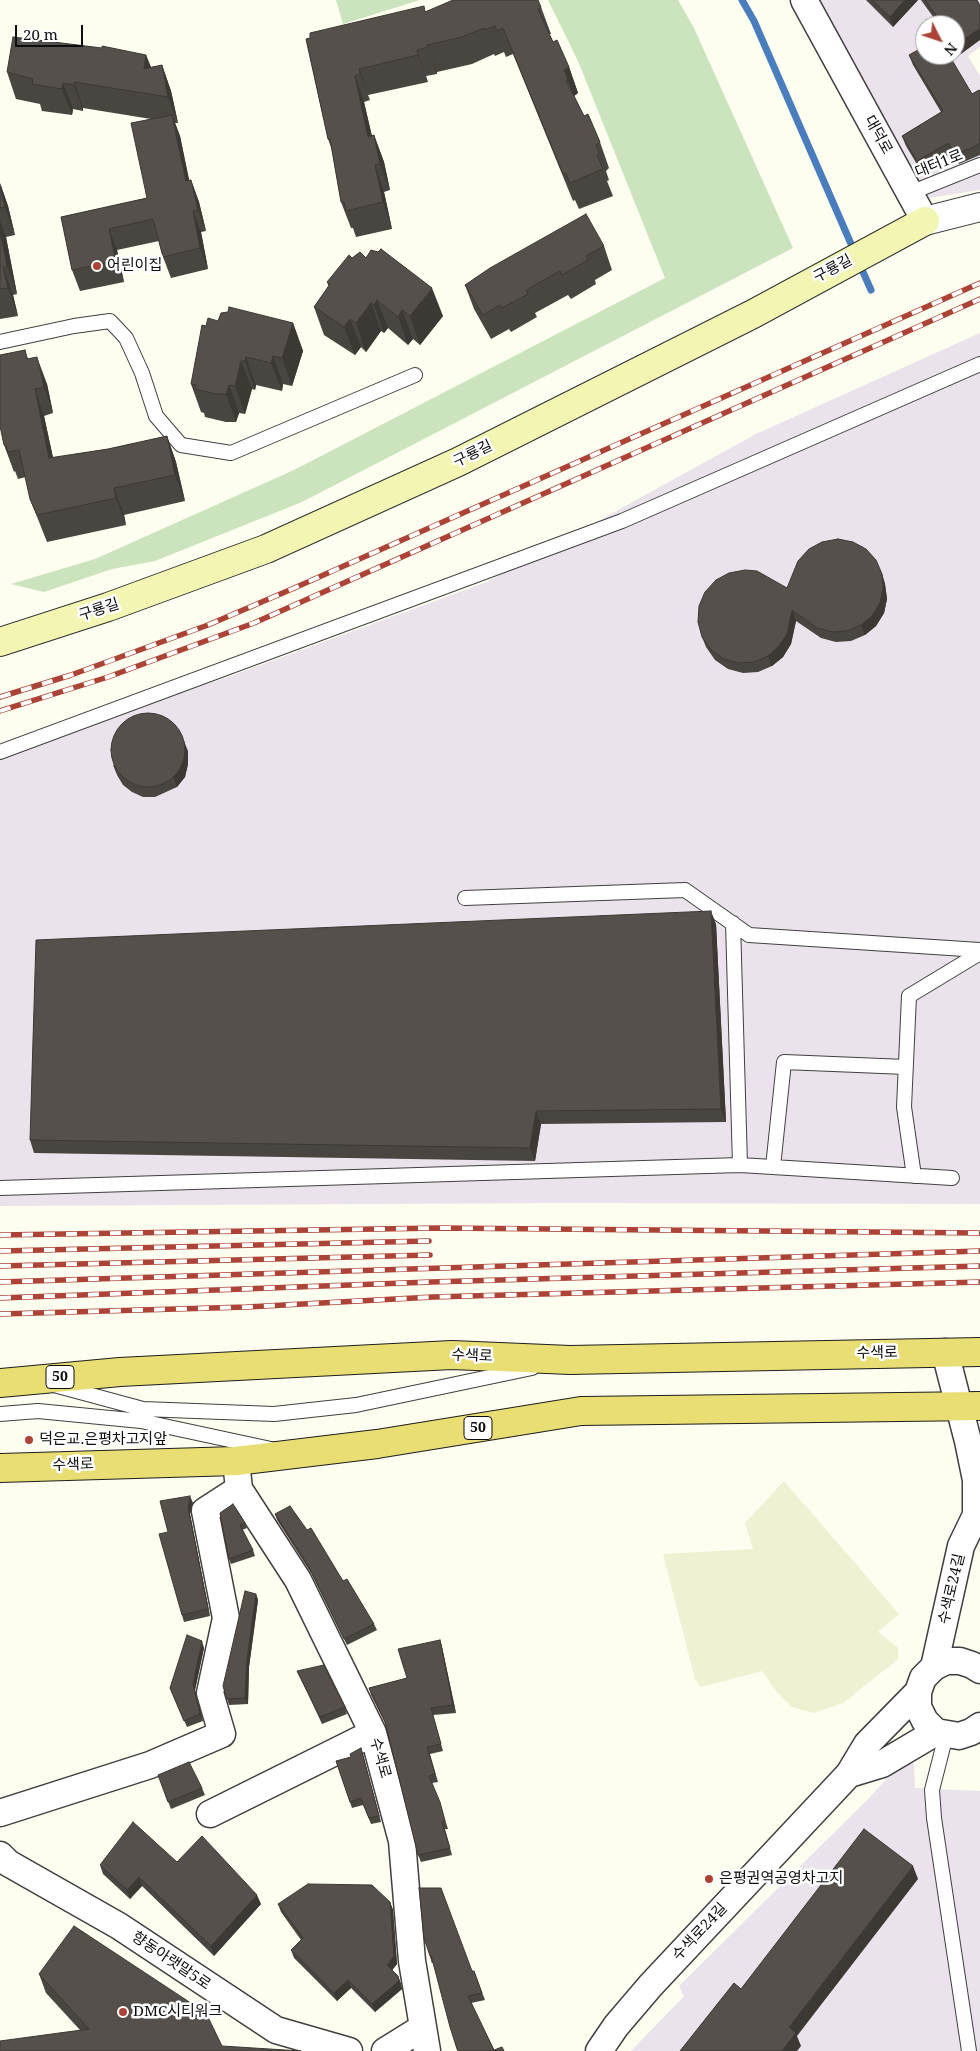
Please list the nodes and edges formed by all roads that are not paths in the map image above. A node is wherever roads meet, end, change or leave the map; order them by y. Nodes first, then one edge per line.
1 (804, 0) edge
2 (980, 165) edge
3 (910, 193) junction
4 (980, 207) edge
5 (917, 225) junction
6 (0, 342) edge
7 (980, 364) edge
8 (415, 375) dead end
9 (0, 642) edge
10 (0, 752) edge
11 (465, 898) dead end
12 (732, 923) junction
13 (980, 952) edge
14 (906, 1066) junction
15 (740, 1165) junction
16 (773, 1167) junction
17 (914, 1176) junction
18 (952, 1178) dead end
19 (0, 1188) edge
20 (945, 1352) junction
21 (980, 1352) edge
22 (570, 1360) junction
23 (33, 1380) junction
24 (0, 1383) edge
25 (968, 1405) edge
26 (0, 1414) edge
27 (294, 1454) junction
28 (236, 1461) junction
29 (0, 1468) edge
30 (239, 1489) junction
31 (978, 1519) edge
32 (934, 1667) junction
33 (980, 1670) edge
34 (918, 1692) junction
35 (980, 1726) edge
36 (373, 1732) junction
37 (941, 1733) junction
38 (849, 1774) junction
39 (0, 1813) edge
40 (210, 1814) dead end
41 (0, 1855) edge
42 (425, 2040) edge
43 (348, 2051) edge
44 (384, 2051) edge
45 (599, 2051) edge
46 (969, 2051) edge

1 - 3 street, 대덕로
2 - 3 lane, 대터1로
3 - 5 street, 대덕로
4 - 5 street
5 - 9 main road, 구룡길
6 - 8 lane
7 - 10 lane
11 - 12 lane
12 - 13 lane
12 - 15 lane
13 - 14 lane
14 - 16 lane
14 - 17 lane
15 - 16 lane
15 - 19 lane
16 - 17 lane
17 - 18 lane
20 - 21 main road, 수색로
20 - 22 main road, 수색로 / 50
20 - 25 street, 수색로24길
22 - 23 main road, 수색로 / 50
22 - 23 lane
23 - 24 main road, 수색로 / 50
25 - 27 main road, 수색로 / 50
25 - 31 street, 수색로24길
26 - 27 lane
27 - 28 main road, 수색로 / 50
28 - 29 main road, 수색로 / 50
28 - 30 street, 수색로
30 - 36 street, 수색로
30 - 39 street
31 - 32 street, 수색로24길
32 - 33 street
32 - 34 street, 수색로24길
34 - 37 street
34 - 38 street, 수색로24길
35 - 37 street, 수색로24길
36 - 40 street
36 - 42 street, 수색로
37 - 38 street, 수색로24길
37 - 46 lane
38 - 45 street, 수색로24길
41 - 43 street, 향동아랫말5로
42 - 44 street

